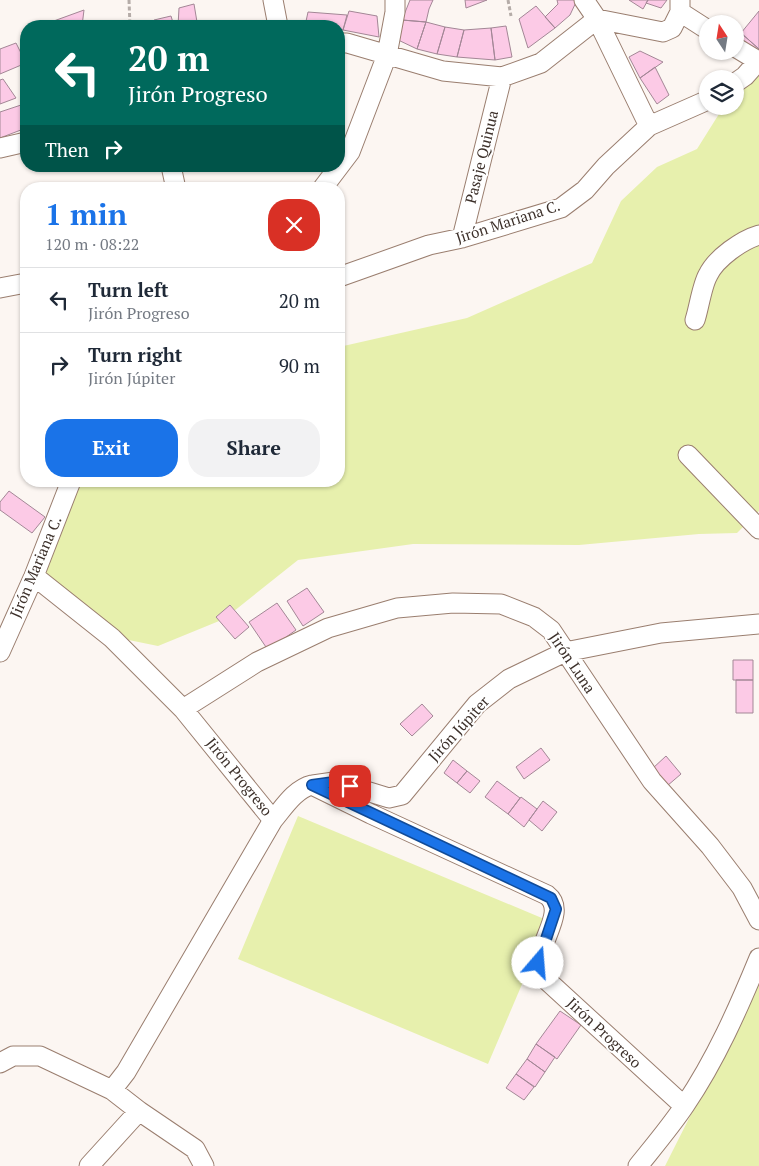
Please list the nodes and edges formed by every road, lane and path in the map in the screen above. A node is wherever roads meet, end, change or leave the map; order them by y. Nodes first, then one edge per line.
1 (129, 0) edge
2 (273, 0) edge
3 (395, 0) edge
4 (508, 0) edge
5 (584, 0) edge
6 (680, 6) edge
7 (511, 16) dead end
8 (597, 19) junction
9 (130, 20) edge
10 (277, 20) edge
11 (699, 22) edge
12 (345, 43) edge
13 (744, 52) edge
14 (387, 55) junction
15 (758, 61) edge
16 (502, 77) junction
17 (744, 77) edge
18 (699, 104) edge
19 (649, 126) junction
20 (20, 143) edge
21 (0, 148) edge
22 (345, 159) edge
23 (335, 172) edge
24 (327, 182) edge
25 (759, 235) edge
26 (462, 238) junction
27 (345, 275) edge
28 (20, 284) edge
29 (0, 288) edge
30 (695, 320) dead end
31 (688, 455) dead end
32 (69, 487) edge
33 (759, 529) edge
34 (34, 576) junction
35 (759, 624) edge
36 (0, 652) edge
37 (565, 652) junction
38 (183, 709) junction
39 (312, 785) junction
40 (272, 820) junction
41 (759, 920) edge
42 (759, 958) edge
43 (0, 1063) edge
44 (112, 1090) junction
45 (684, 1106) junction
46 (139, 1111) junction
47 (88, 1166) edge
48 (204, 1166) edge
49 (638, 1166) edge

1 - 9 path
2 - 10 street
3 - 14 street
4 - 7 path
5 - 8 street
6 - 8 street
6 - 11 street
8 - 16 street
8 - 19 street
12 - 14 street
13 - 15 street
14 - 16 street
14 - 22 street
15 - 17 street
16 - 26 street, Pasaje Quinua
18 - 19 street, Jirón Mariana C.
19 - 26 street, Jirón Mariana C.
20 - 21 street
23 - 24 street
25 - 30 street
26 - 27 street, Jirón Mariana C.
28 - 29 street
31 - 33 street
32 - 34 street, Jirón Mariana C.
34 - 36 street, Jirón Mariana C.
34 - 38 street, Jirón Progreso
35 - 37 street, Jirón Júpiter
37 - 38 street, Jirón Luna
37 - 39 street, Jirón Júpiter
37 - 41 street, Jirón Luna
38 - 40 street, Jirón Progreso
39 - 40 street, Jirón Progreso
39 - 45 street, Jirón Progreso
40 - 44 street
42 - 45 street
43 - 44 street
44 - 46 street
45 - 49 street
46 - 47 street
46 - 48 street

